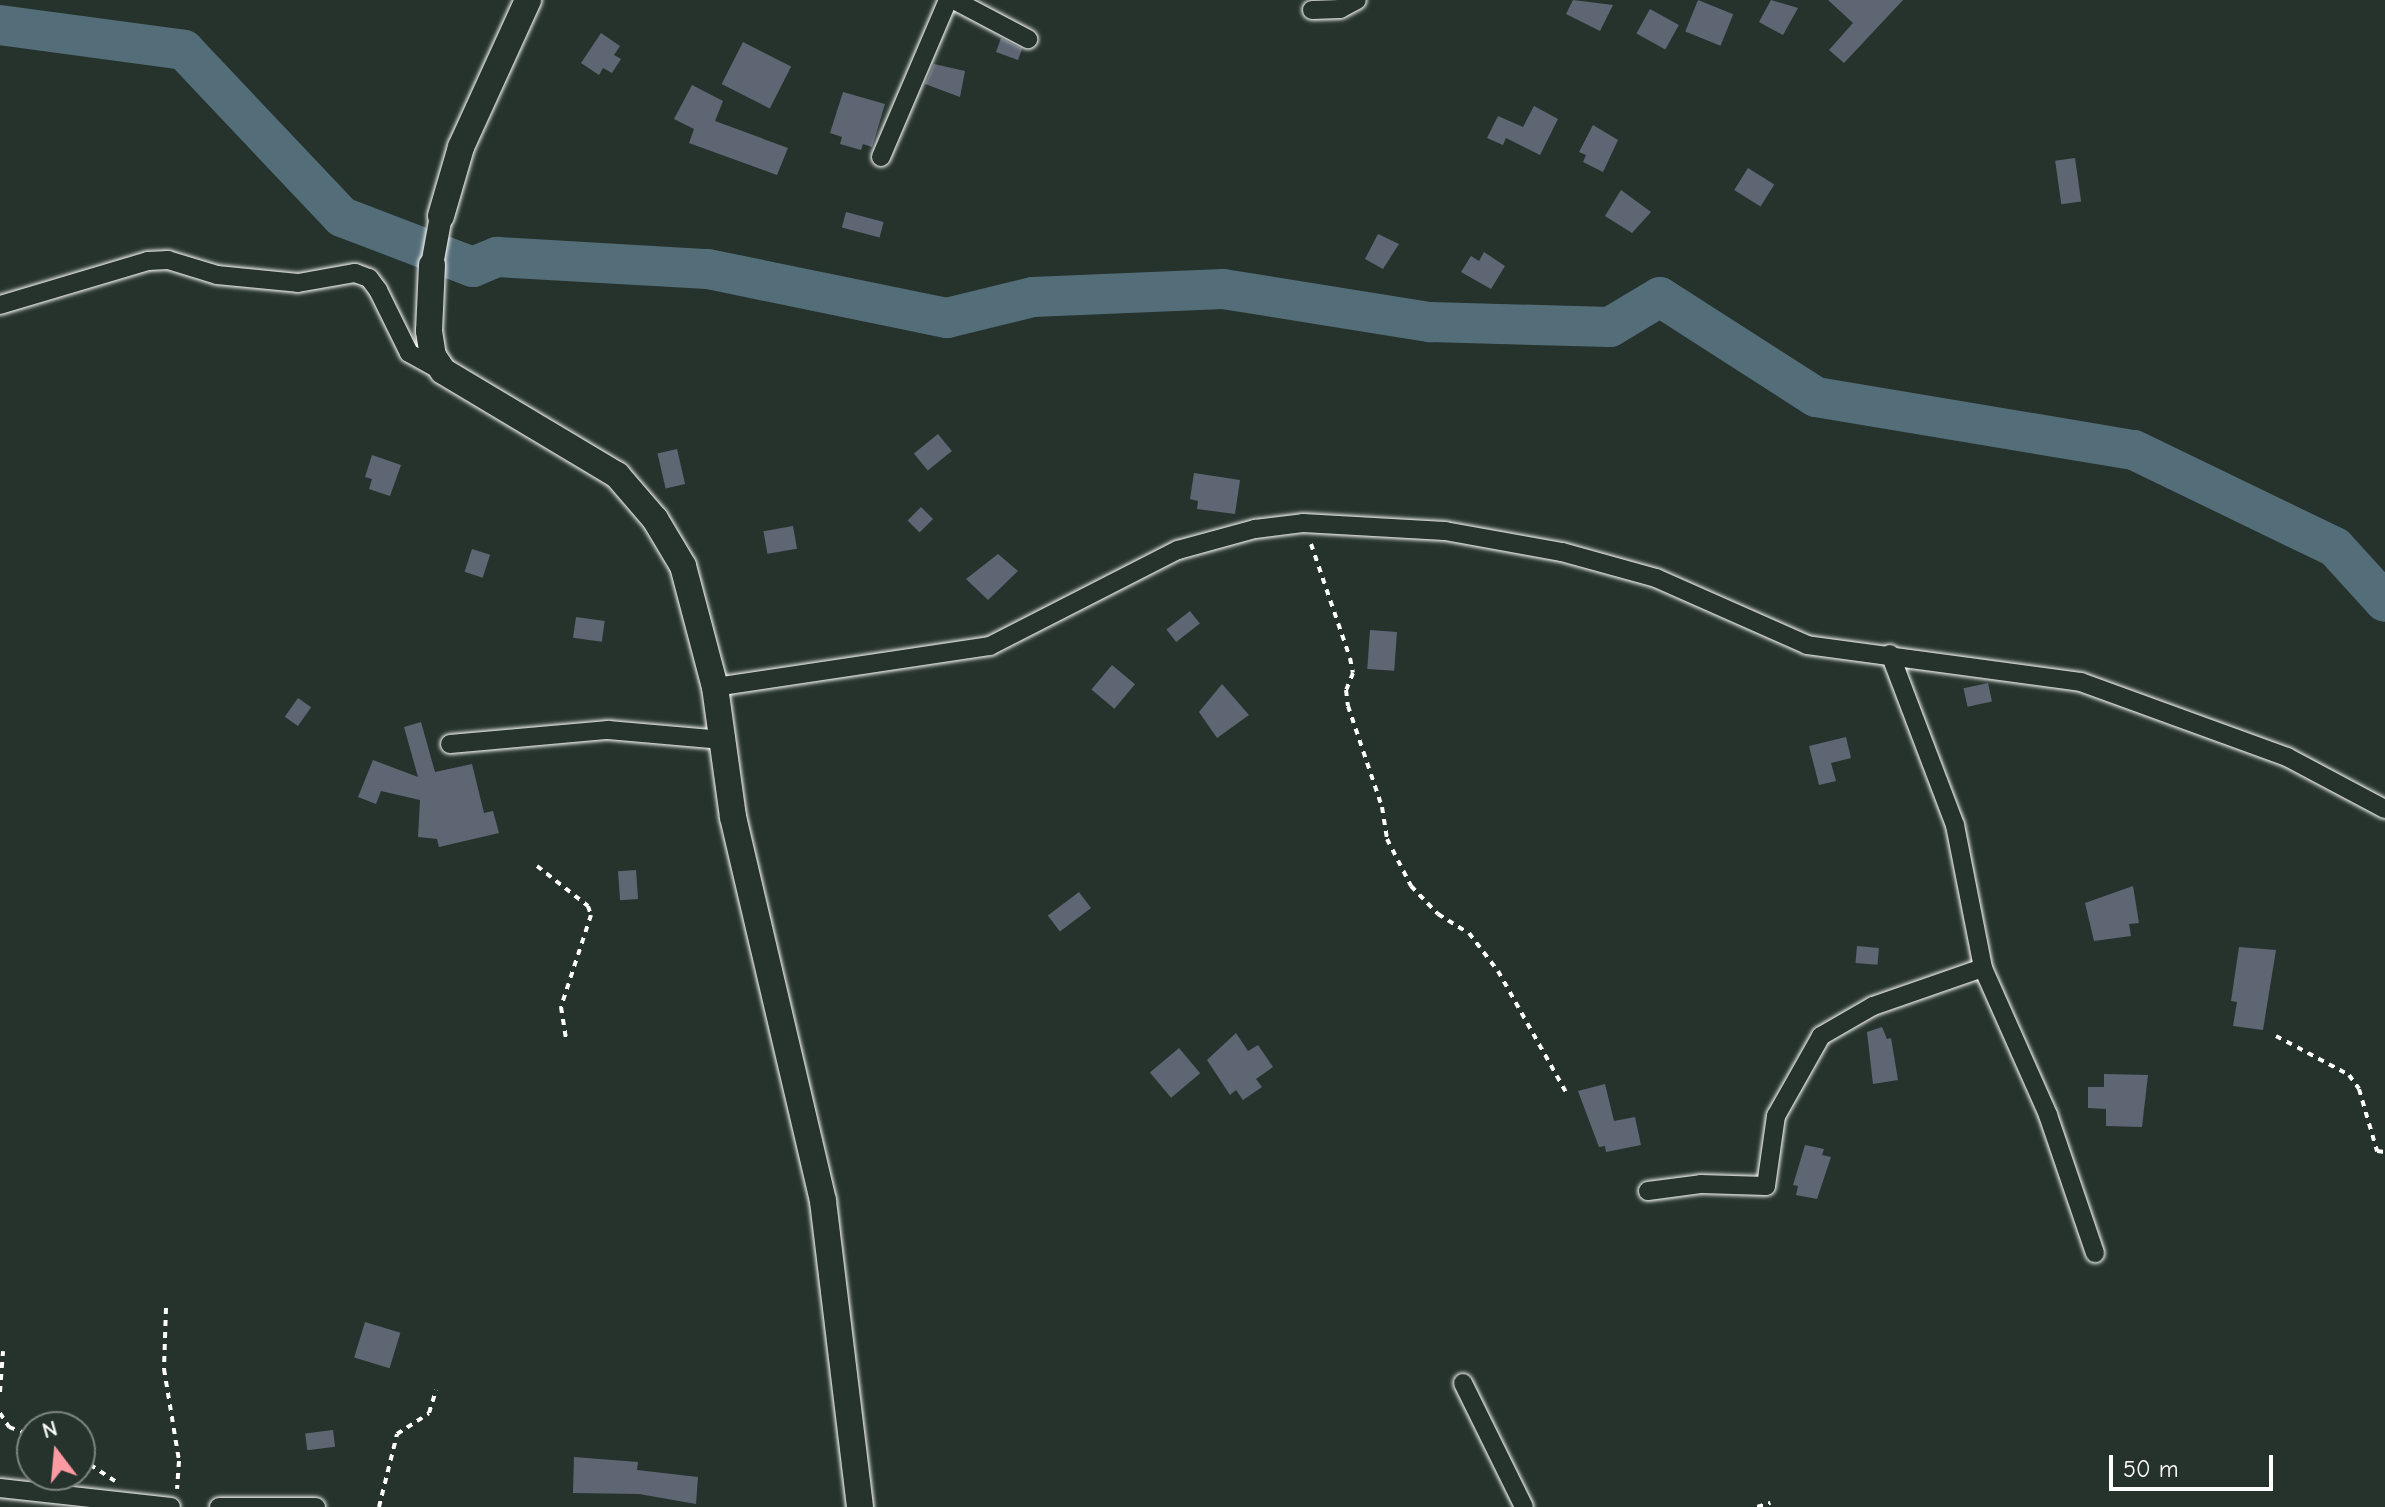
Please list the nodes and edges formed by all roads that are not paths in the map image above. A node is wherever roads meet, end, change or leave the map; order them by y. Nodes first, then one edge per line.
1 (528, 0) edge
2 (948, 0) edge
3 (954, 0) edge
4 (1357, 0) edge
5 (1312, 10) dead end
6 (1028, 39) dead end
7 (881, 157) dead end
8 (441, 216) joint
9 (432, 265) joint
10 (0, 305) edge
11 (443, 371) junction
12 (1890, 654) junction
13 (715, 687) junction
14 (723, 740) junction
15 (450, 744) dead end
16 (2385, 809) edge
17 (1983, 968) junction
18 (1648, 1191) dead end
19 (2095, 1253) dead end
20 (1463, 1383) dead end
21 (0, 1488) edge
22 (174, 1499) edge
23 (219, 1507) edge
24 (303, 1507) edge
25 (316, 1507) edge
26 (860, 1507) edge
27 (1524, 1507) edge

1 - 8 main road
2 - 7 street
3 - 6 street
4 - 5 street
8 - 9 street
9 - 11 main road
10 - 11 street
11 - 13 main road
12 - 13 street
12 - 16 street
12 - 17 street
13 - 14 main road
14 - 15 street
14 - 26 main road
17 - 18 street
17 - 19 street
20 - 27 street
21 - 22 street
23 - 24 street
24 - 25 street

